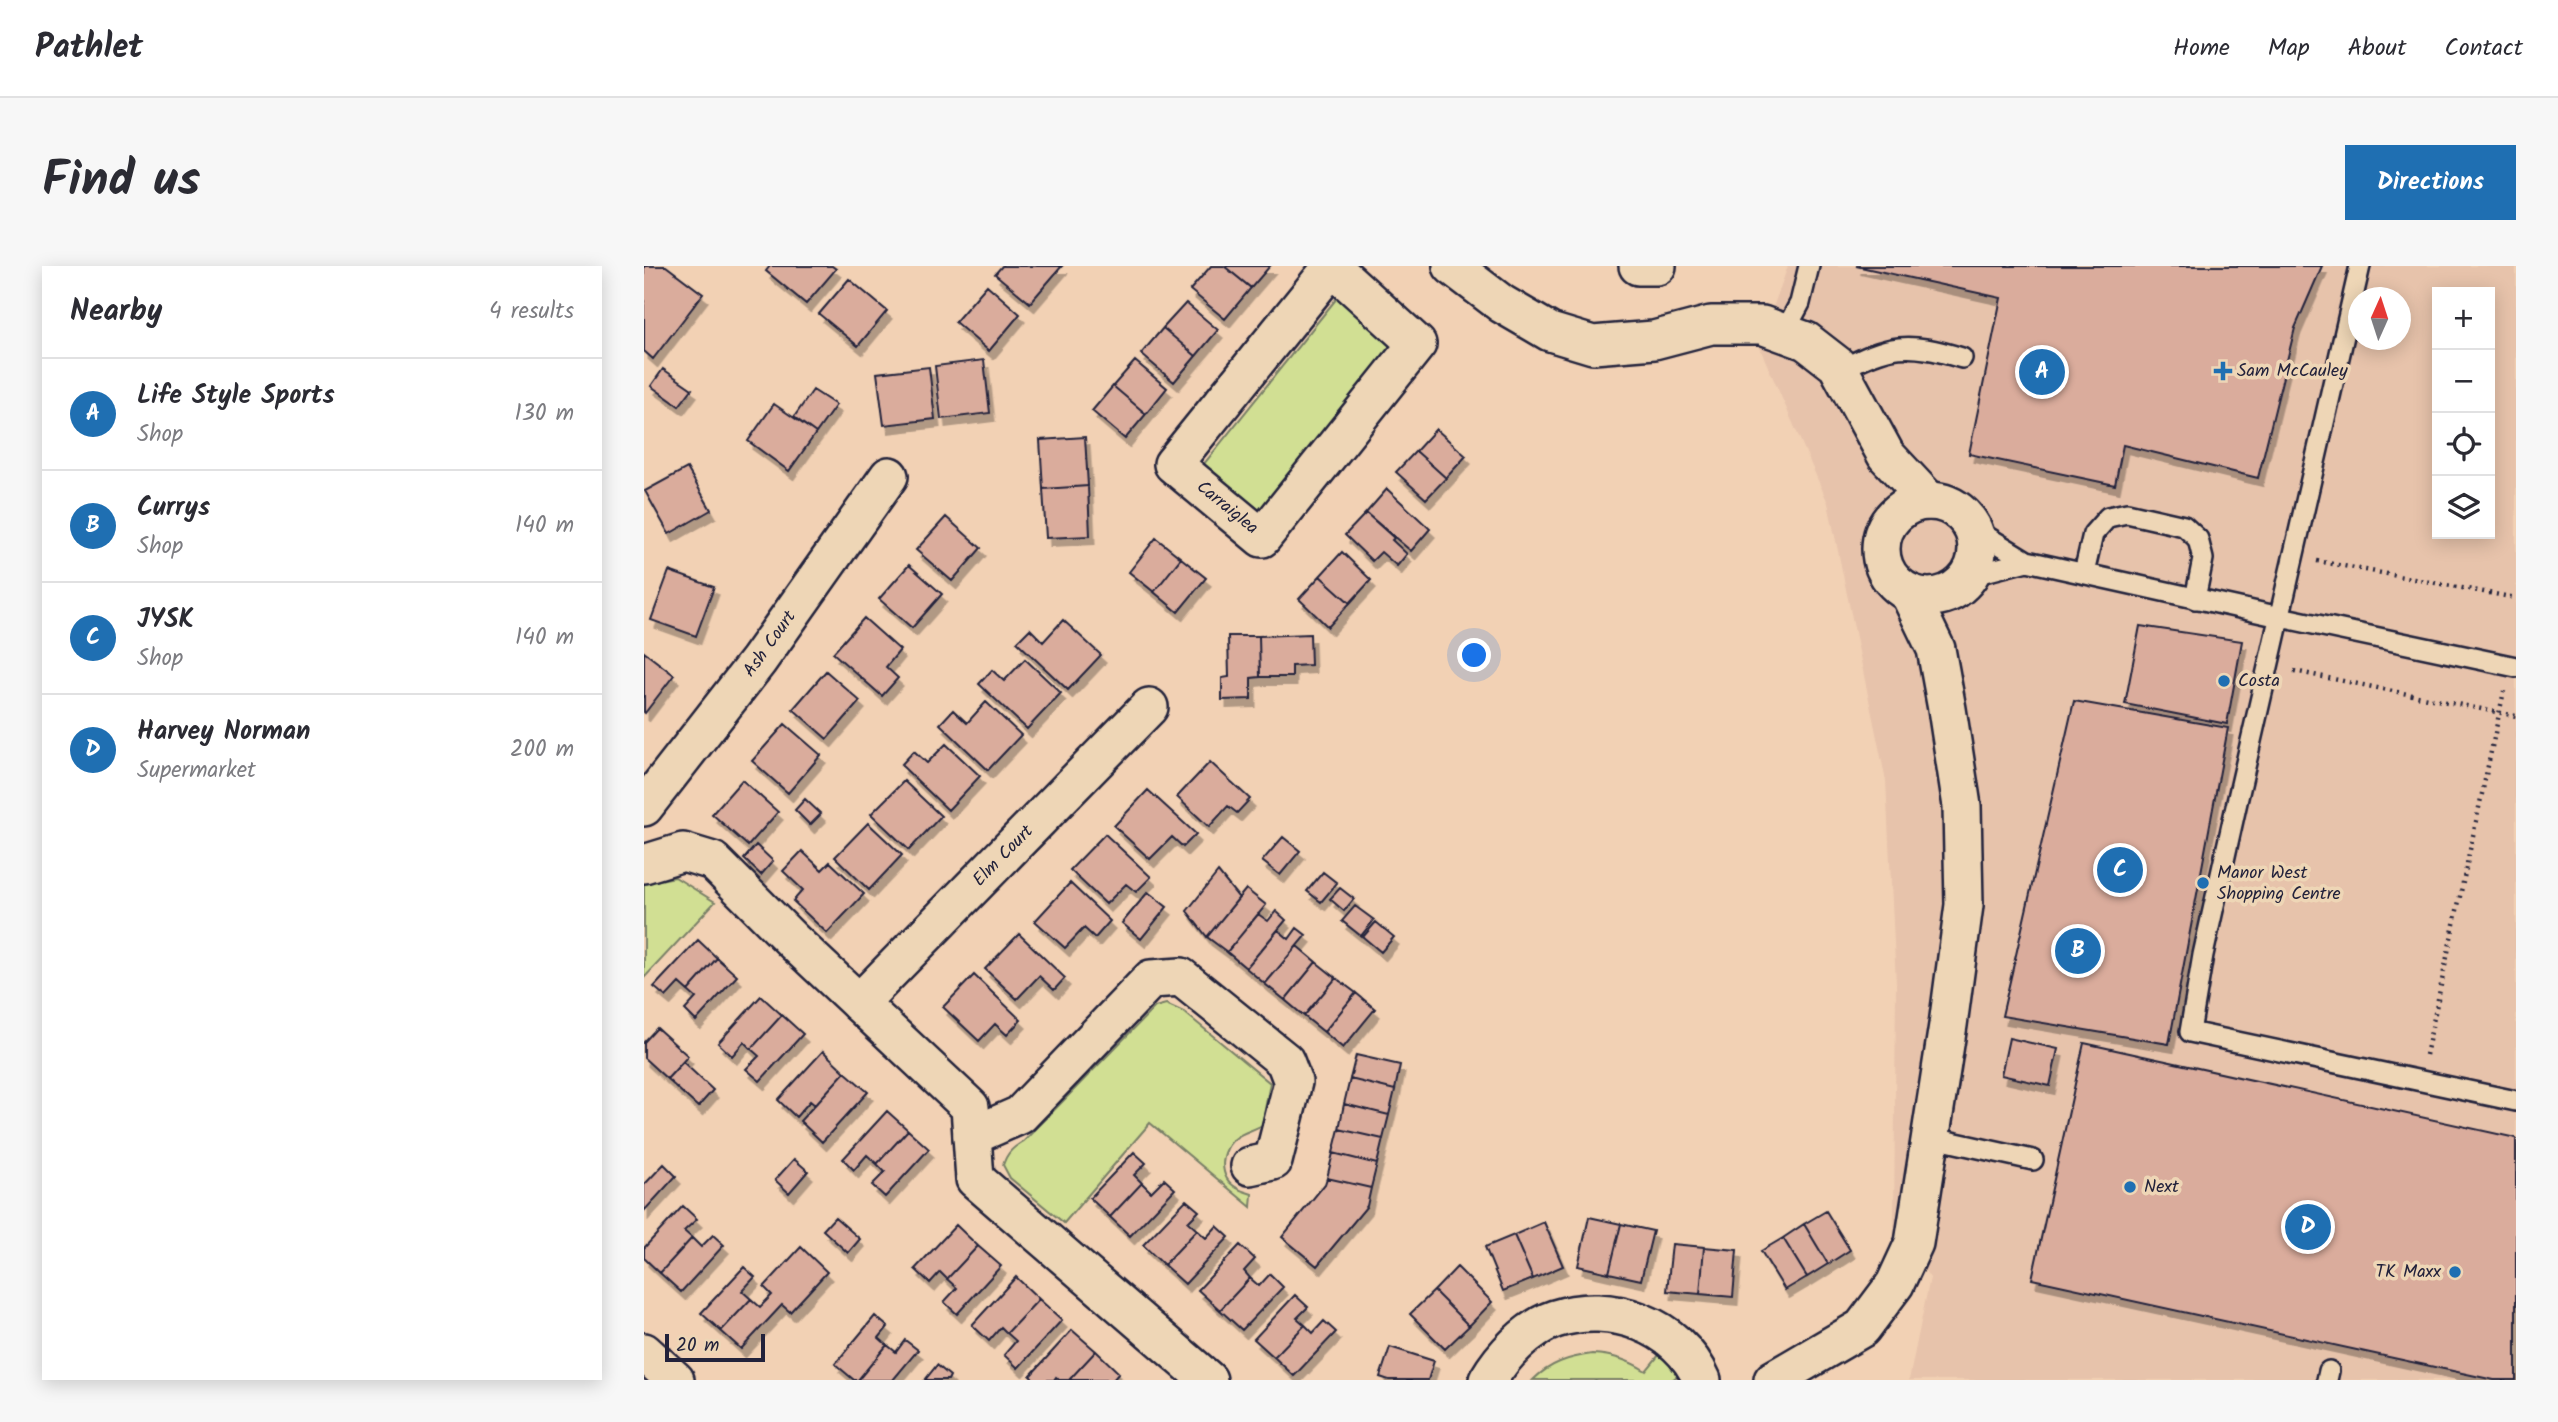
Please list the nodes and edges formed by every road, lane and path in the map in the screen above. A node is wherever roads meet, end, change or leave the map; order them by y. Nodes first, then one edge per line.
1 (1451, 266) edge
2 (1638, 266) edge
3 (1657, 266) edge
4 (1809, 266) edge
5 (2360, 266) edge
6 (1331, 267) edge
7 (1784, 333) junction
8 (1962, 358) dead end
9 (1840, 370) junction
10 (1886, 455) junction
11 (889, 476) dead end
12 (1929, 501) junction
13 (1894, 515) junction
14 (1973, 528) junction
15 (2292, 556) junction
16 (2027, 561) junction
17 (2084, 573) junction
18 (1964, 582) junction
19 (1909, 593) junction
20 (2516, 598) edge
21 (2195, 599) junction
22 (2280, 617) junction
23 (1936, 649) junction
24 (2269, 666) junction
25 (2513, 666) edge
26 (1149, 707) dead end
27 (2500, 713) junction
28 (2516, 716) edge
29 (644, 807) edge
30 (644, 864) edge
31 (859, 1003) junction
32 (2421, 1082) junction
33 (2516, 1101) edge
34 (972, 1136) junction
35 (1929, 1137) junction
36 (2033, 1160) dead end
37 (1251, 1166) dead end
38 (644, 1352) edge
39 (674, 1380) edge
40 (1208, 1380) edge
41 (1488, 1380) edge
42 (1702, 1380) edge
43 (1773, 1380) edge

1 - 7 street
2 - 3 street
4 - 7 lane
5 - 15 lane
6 - 6 street, Carraiglea
7 - 9 street
8 - 9 lane
9 - 10 street
10 - 12 street
10 - 13 street
11 - 29 street, Ash Court
12 - 13 street
12 - 14 street
13 - 19 street
14 - 16 lane
14 - 18 street
15 - 20 path
15 - 22 lane
16 - 17 lane
16 - 18 lane
17 - 21 lane
17 - 21 lane
18 - 19 street
18 - 23 street
19 - 23 street
21 - 22 lane
22 - 24 lane
22 - 25 lane
23 - 35 street
24 - 27 path
24 - 32 lane
25 - 27 path
26 - 31 street, Elm Court
27 - 28 path
27 - 32 path
30 - 31 street
31 - 34 street
32 - 33 lane
34 - 37 street
34 - 40 street
35 - 36 lane
35 - 43 street
38 - 39 street
41 - 42 street

